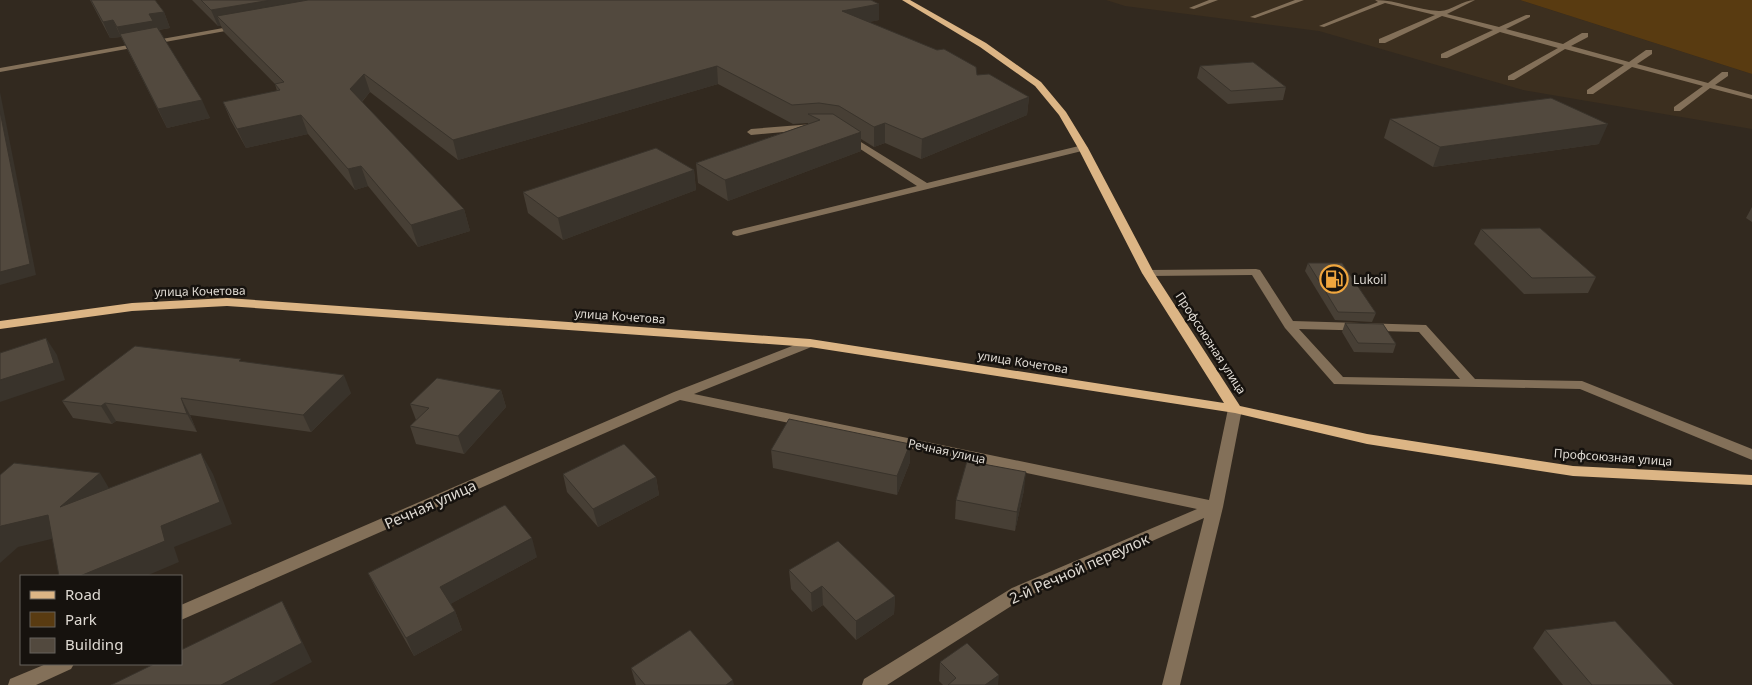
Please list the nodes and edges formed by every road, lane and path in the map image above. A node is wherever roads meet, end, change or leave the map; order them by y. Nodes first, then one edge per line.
1 (904, 0) edge
2 (1215, 0) edge
3 (1301, 0) edge
4 (1383, 0) edge
5 (1472, 0) edge
6 (1192, 8) dead end
7 (1441, 14) junction
8 (1528, 16) dead end
9 (1252, 17) dead end
10 (250, 25) edge
11 (1322, 26) dead end
12 (1500, 29) junction
13 (1585, 35) dead end
14 (1382, 41) dead end
15 (1565, 47) junction
16 (1649, 52) dead end
17 (1444, 56) dead end
18 (1630, 64) junction
19 (0, 70) edge
20 (1725, 74) dead end
21 (1511, 78) dead end
22 (1709, 86) junction
23 (1590, 92) dead end
24 (1752, 97) edge
25 (1677, 109) dead end
26 (820, 127) edge
27 (836, 129) edge
28 (751, 132) dead end
29 (1083, 148) junction
30 (926, 187) junction
31 (737, 233) dead end
32 (1148, 273) junction
33 (1290, 325) junction
34 (0, 326) edge
35 (810, 343) junction
36 (1471, 383) junction
37 (679, 395) junction
38 (1235, 409) junction
39 (1752, 455) edge
40 (1752, 480) edge
41 (1215, 507) junction
42 (182, 613) edge
43 (63, 665) edge
44 (17, 685) edge
45 (871, 685) edge
46 (1171, 685) edge

1 - 29 main road, Профсоюзная улица
2 - 6 street
3 - 9 street
4 - 7 street
4 - 11 street
5 - 7 street
7 - 12 street
7 - 14 street
8 - 12 street
10 - 19 street
12 - 15 street
12 - 17 street
13 - 15 street
15 - 18 street
15 - 21 street
16 - 18 street
18 - 22 street
18 - 23 street
20 - 22 street
22 - 24 street
22 - 25 street
26 - 28 street
27 - 30 street
29 - 30 street
29 - 32 main road, Профсоюзная улица
30 - 31 street
32 - 33 street
32 - 38 main road, Профсоюзная улица
33 - 36 street
33 - 36 street
34 - 35 main road, улица Кочетова
35 - 37 street, Речная улица
35 - 38 main road, улица Кочетова
36 - 39 street
37 - 41 street, Речная улица
37 - 42 street, Речная улица
38 - 40 main road, Профсоюзная улица
38 - 41 street
41 - 45 street, 2-й Речной переулок
41 - 46 street
43 - 44 street

